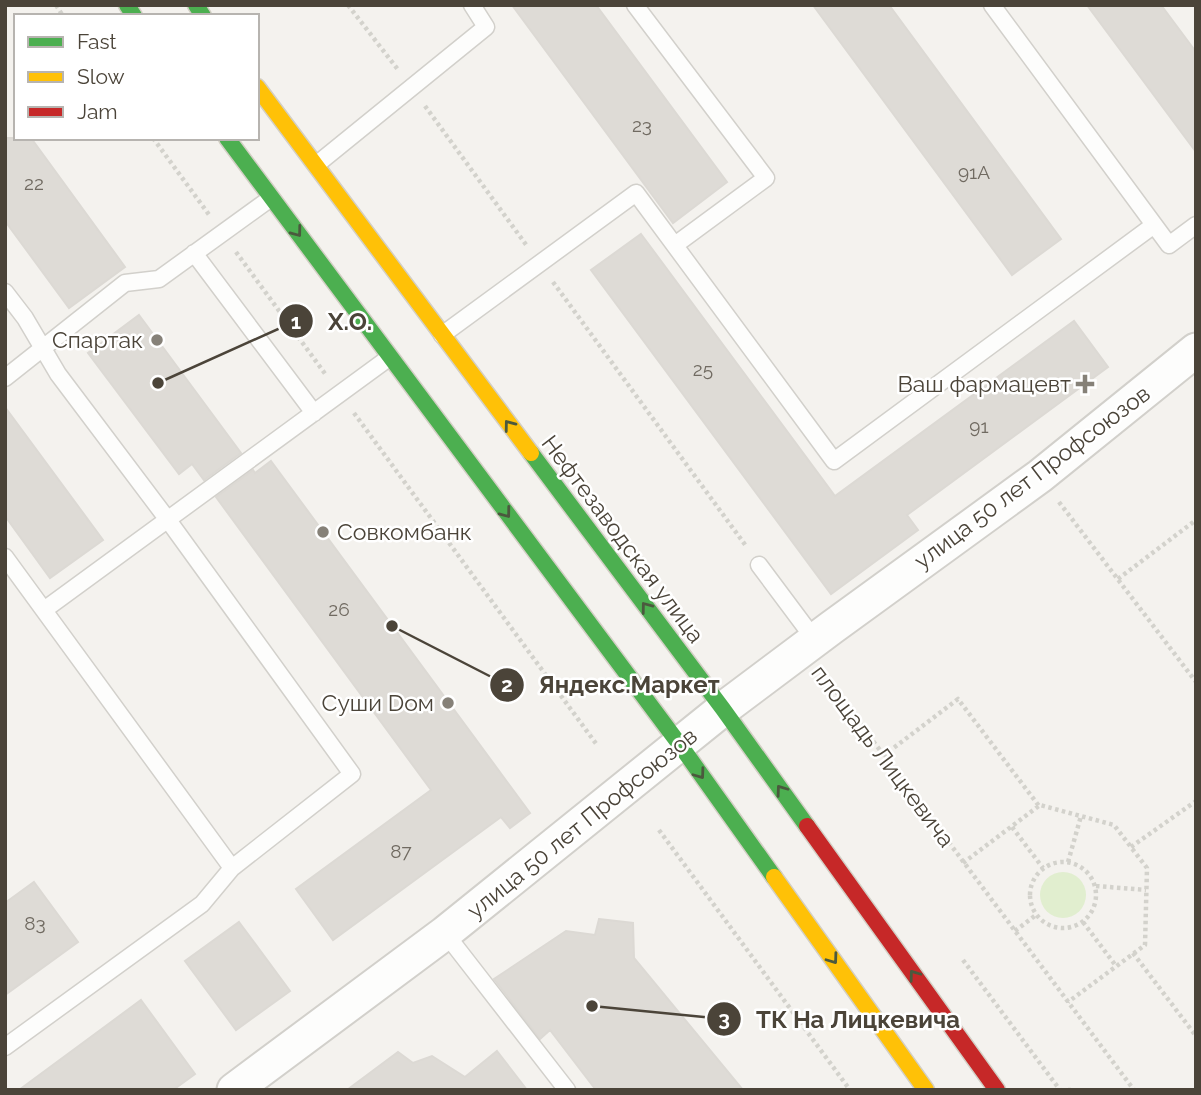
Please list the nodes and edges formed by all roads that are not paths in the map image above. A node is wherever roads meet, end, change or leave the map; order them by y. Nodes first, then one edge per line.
1 (472, 5) edge
2 (635, 5) edge
3 (992, 5) edge
4 (259, 91) edge
5 (228, 140) edge
6 (316, 165) junction
7 (271, 198) junction
8 (1154, 225) junction
9 (1196, 225) edge
10 (675, 245) junction
11 (194, 253) junction
12 (5, 292) edge
13 (442, 335) junction
14 (41, 349) junction
15 (1196, 350) edge
16 (390, 357) junction
17 (5, 378) edge
18 (313, 413) junction
19 (168, 520) junction
20 (5, 557) edge
21 (759, 565) dead end
22 (44, 610) junction
23 (809, 644) junction
24 (723, 709) junction
25 (680, 745) junction
26 (232, 868) junction
27 (445, 933) junction
28 (5, 1047) edge
29 (234, 1090) edge
30 (567, 1090) edge
31 (926, 1090) edge
32 (996, 1090) edge

1 - 6 lane
2 - 10 lane
3 - 8 lane
4 - 6 main road, Нефтезаводская улица
5 - 7 main road
6 - 13 main road, Нефтезаводская улица
7 - 11 lane
7 -> 16 main road
8 - 9 lane
8 - 10 lane
10 - 13 lane
11 - 14 lane
11 - 18 lane
12 - 14 lane
24 -> 13 main road, Нефтезаводская улица
14 - 17 lane
14 - 19 lane
15 - 23 street, улица 50 лет Профсоюзов
16 - 18 lane
16 -> 25 main road
18 - 19 lane
19 - 22 lane
19 - 26 lane
20 - 22 lane
21 - 23 lane
22 - 26 lane
23 - 24 street, улица 50 лет Профсоюзов
24 - 25 street, улица 50 лет Профсоюзов
32 -> 24 main road, Нефтезаводская улица
25 - 27 street, улица 50 лет Профсоюзов
25 -> 31 main road
26 - 28 lane
27 - 29 street, улица 50 лет Профсоюзов
27 - 30 lane

